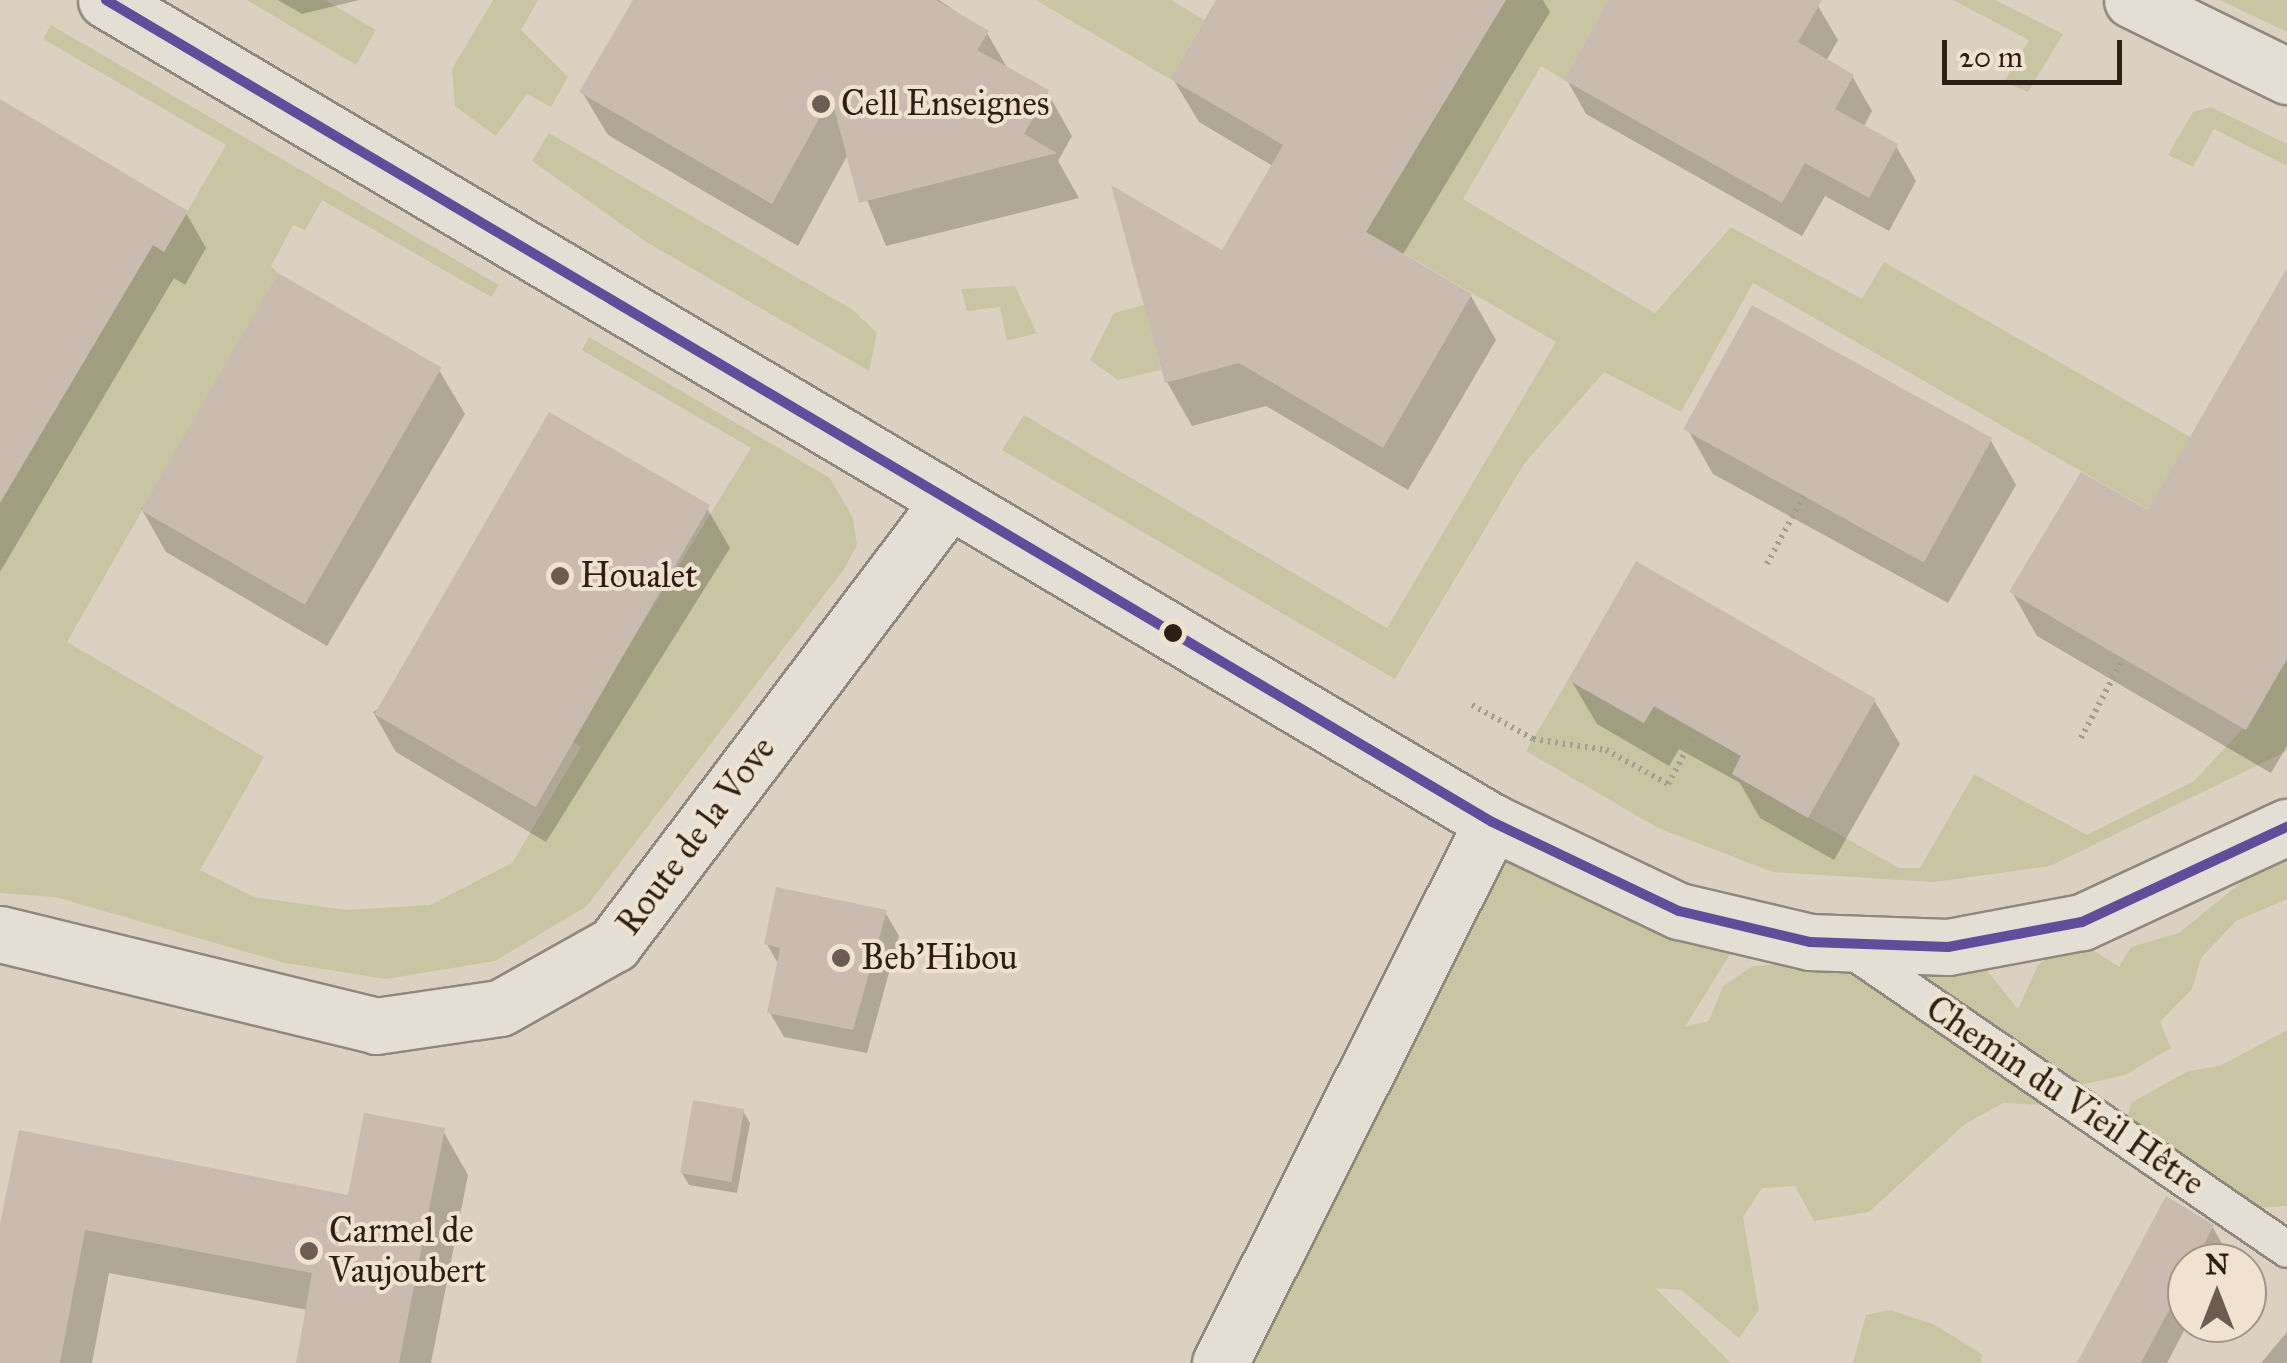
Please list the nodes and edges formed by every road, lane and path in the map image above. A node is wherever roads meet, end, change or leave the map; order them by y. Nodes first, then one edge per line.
1 (106, 0) edge
2 (2132, 0) edge
3 (2287, 76) edge
4 (1804, 494) dead end
5 (950, 502) junction
6 (1767, 564) dead end
7 (2123, 659) dead end
8 (1472, 704) dead end
9 (1697, 731) dead end
10 (2080, 738) dead end
11 (1492, 822) junction
12 (2287, 827) edge
13 (0, 934) edge
14 (1844, 944) junction
15 (2287, 1249) edge
16 (1220, 1363) edge

1 - 5 street
2 - 3 street
4 - 6 path
5 - 11 street
5 - 13 street, Route de la Vove
7 - 10 path
8 - 9 path
11 - 14 street
11 - 16 street
12 - 14 street
14 - 15 lane, Chemin du Vieil Hêtre

